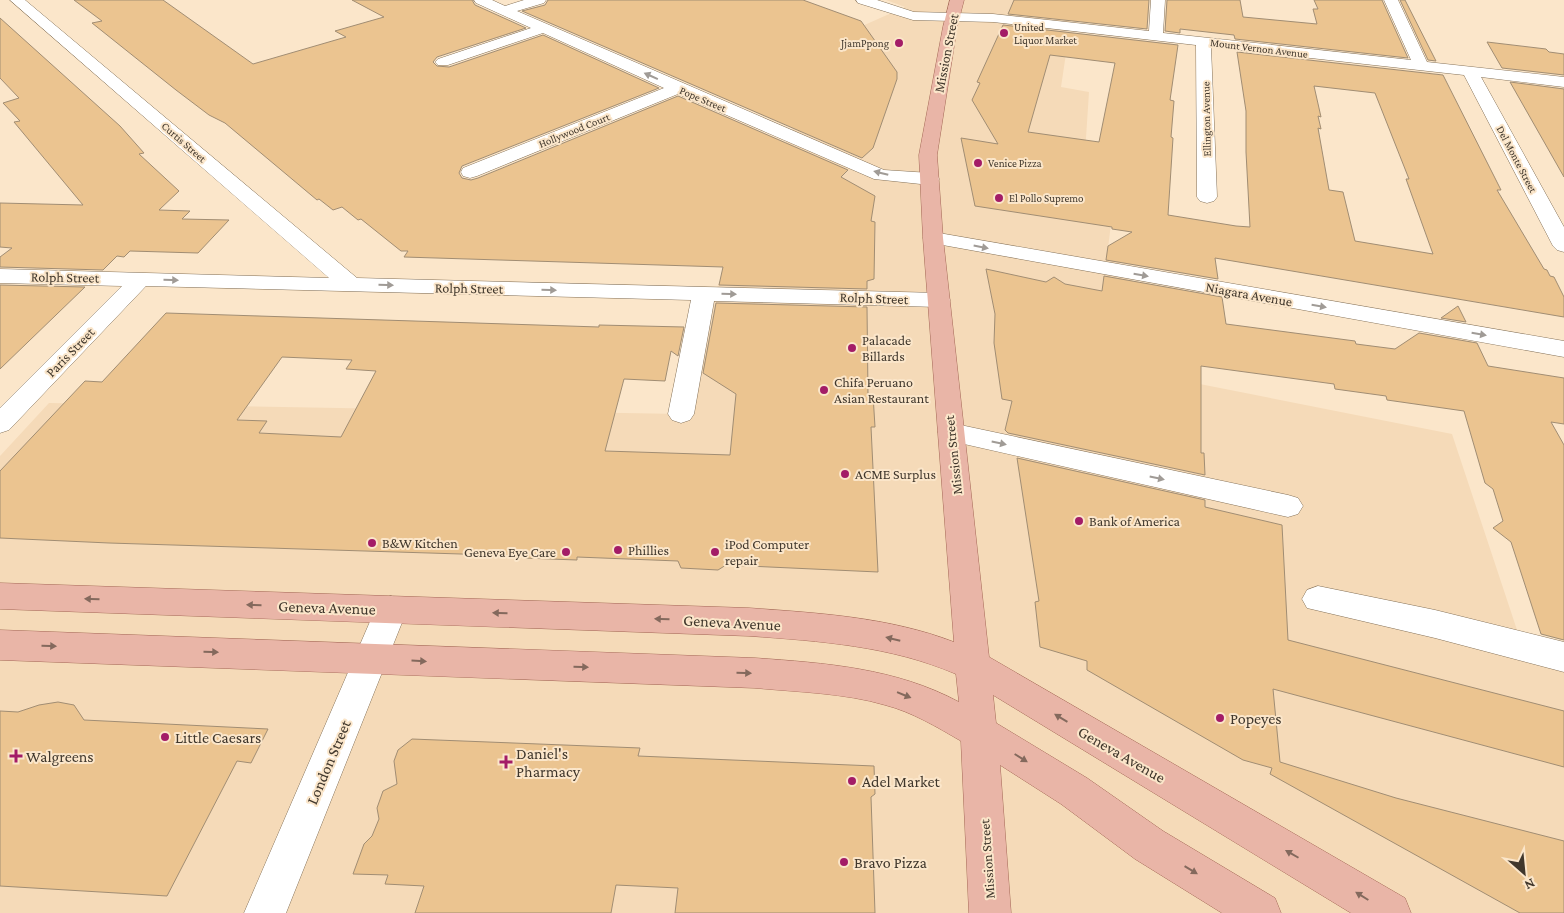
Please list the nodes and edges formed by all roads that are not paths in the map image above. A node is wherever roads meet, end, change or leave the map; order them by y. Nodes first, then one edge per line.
1 (17, 0) edge
2 (481, 0) edge
3 (540, 0) edge
4 (863, 0) edge
5 (957, 0) edge
6 (1158, 0) edge
7 (1391, 0) edge
8 (505, 10) junction
9 (954, 16) junction
10 (544, 28) junction
11 (1156, 36) junction
12 (1203, 42) junction
13 (443, 62) dead end
14 (1422, 66) junction
15 (1470, 72) junction
16 (1564, 82) edge
17 (678, 88) junction
18 (470, 172) dead end
19 (930, 179) junction
20 (1208, 197) dead end
21 (933, 238) junction
22 (1564, 246) edge
23 (0, 276) edge
24 (141, 279) junction
25 (351, 285) junction
26 (704, 294) junction
27 (939, 300) junction
28 (1564, 349) edge
29 (681, 414) dead end
30 (0, 424) edge
31 (951, 432) junction
32 (1288, 506) dead end
33 (0, 596) edge
34 (1318, 599) dead end
35 (390, 610) junction
36 (0, 645) edge
37 (1564, 657) edge
38 (370, 658) junction
39 (973, 665) junction
40 (979, 732) junction
41 (265, 913) edge
42 (990, 913) edge
43 (1260, 913) edge
44 (1390, 913) edge

1 - 25 street, Curtis Street
2 - 8 street, Pope Street
3 - 8 street
4 - 9 street, Mount Vernon Avenue
5 - 9 main road, Mission Street
6 - 11 street
7 - 14 street
8 - 10 street, Pope Street
9 - 11 street, Mount Vernon Avenue
9 - 19 main road, Mission Street
10 - 13 street
17 -> 10 street, Pope Street
11 - 12 street, Mount Vernon Avenue
12 - 14 street, Mount Vernon Avenue
12 - 20 street, Ellington Avenue
14 - 15 street, Mount Vernon Avenue
15 - 16 street, Mount Vernon Avenue
15 - 22 street, Del Monte Street
17 - 18 street, Hollywood Court
19 -> 17 street, Pope Street
19 - 21 main road, Mission Street
21 - 27 main road, Mission Street
21 -> 28 street, Niagara Avenue
23 - 24 street, Rolph Street
24 -> 25 street, Rolph Street
24 - 30 street, Paris Street
25 -> 26 street, Rolph Street
26 -> 27 street, Rolph Street
26 - 29 street
27 - 31 main road, Mission Street
31 -> 32 street
31 - 39 main road, Mission Street
35 -> 33 main road, Geneva Avenue
34 - 37 street
35 - 38 street, London Street
39 -> 35 main road, Geneva Avenue
36 -> 38 main road
38 -> 40 main road
38 - 41 street, London Street
39 - 40 main road, Mission Street
44 -> 39 main road, Geneva Avenue
40 - 42 main road, Mission Street
40 -> 43 main road

